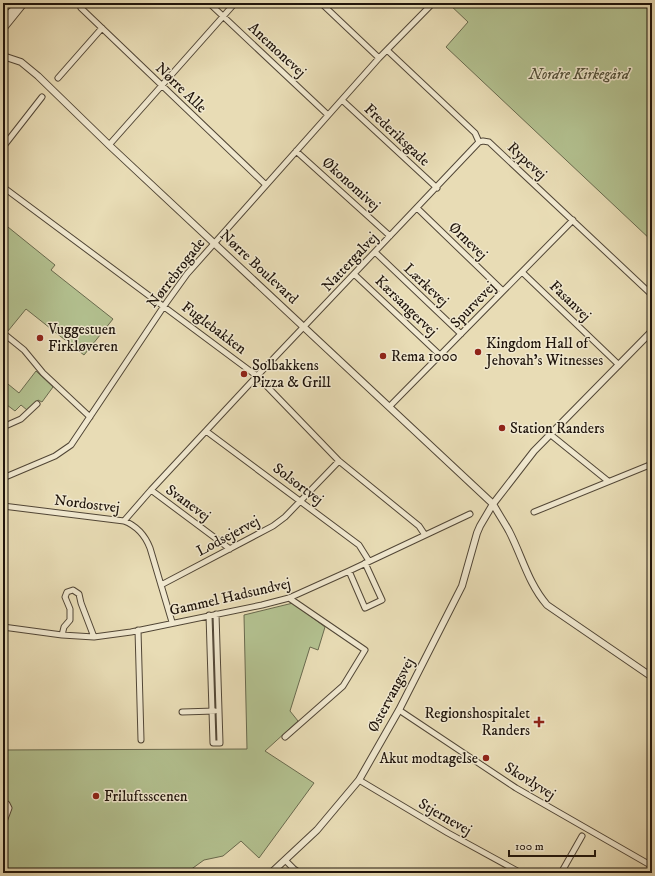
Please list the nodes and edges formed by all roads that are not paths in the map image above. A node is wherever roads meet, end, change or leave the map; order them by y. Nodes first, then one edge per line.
1 (209, 3) edge
2 (235, 3) edge
3 (321, 3) edge
4 (431, 4) edge
5 (22, 5) edge
6 (81, 8) dead end
7 (223, 16) junction
8 (3, 19) edge
9 (102, 28) junction
10 (3, 29) edge
11 (388, 50) junction
12 (3, 56) edge
13 (379, 58) junction
14 (58, 78) dead end
15 (162, 86) junction
16 (42, 97) dead end
17 (342, 100) junction
18 (328, 115) junction
19 (479, 142) junction
20 (110, 145) junction
21 (3, 147) edge
22 (296, 151) junction
23 (266, 185) junction
24 (3, 187) edge
25 (436, 188) junction
26 (417, 208) junction
27 (573, 220) junction
28 (390, 236) junction
29 (215, 242) junction
30 (375, 252) junction
31 (522, 272) junction
32 (354, 274) junction
33 (503, 291) junction
34 (652, 295) edge
35 (164, 306) junction
36 (304, 328) junction
37 (652, 331) edge
38 (3, 333) edge
39 (461, 334) junction
40 (440, 356) junction
41 (619, 365) junction
42 (257, 376) junction
43 (37, 404) dead end
44 (390, 406) junction
45 (90, 416) junction
46 (3, 427) edge
47 (206, 431) junction
48 (551, 435) junction
49 (339, 461) junction
50 (652, 464) edge
51 (3, 478) edge
52 (608, 481) junction
53 (150, 490) junction
54 (301, 501) junction
55 (493, 504) junction
56 (3, 506) edge
57 (534, 512) dead end
58 (470, 514) dead end
59 (124, 521) junction
60 (425, 535) junction
61 (230, 549) junction
62 (367, 562) junction
63 (349, 571) junction
64 (161, 585) junction
65 (289, 598) junction
66 (216, 614) junction
67 (209, 615) junction
68 (172, 622) junction
69 (3, 627) edge
70 (138, 630) junction
71 (62, 635) junction
72 (94, 637) junction
73 (652, 677) edge
74 (399, 710) junction
75 (212, 711) junction
76 (219, 711) junction
77 (182, 712) dead end
78 (285, 737) dead end
79 (142, 740) dead end
80 (359, 780) junction
81 (3, 801) edge
82 (3, 824) edge
83 (582, 836) dead end
84 (286, 861) junction
85 (652, 866) edge
86 (272, 873) edge
87 (300, 873) edge
88 (521, 873) edge
89 (561, 873) edge

1 - 7 street, Anemonevej
2 - 7 street
3 - 13 street
4 - 11 street, Nørrebrogade
5 - 8 street
5 - 10 street
6 - 9 street, Nørre Alle
7 - 15 street
7 - 18 street, Anemonevej
9 - 14 street
9 - 15 street, Nørre Alle
11 - 13 street, Nørrebrogade
11 - 19 street, Rypevej
12 - 20 street, Nørre Boulevard
13 - 17 street, Nørrebrogade
15 - 20 street
15 - 23 street, Nørre Alle
16 - 21 street
17 - 18 street, Nørrebrogade
17 - 25 street, Frederiksgade
18 - 22 street, Nørrebrogade
19 - 25 street, Nattergalvej
19 - 27 street, Rypevej
20 - 29 street, Nørre Boulevard
22 - 23 street, Nørrebrogade
22 - 28 street, Økonomivej
23 - 29 street, Nørrebrogade
24 - 35 street, Fuglebakken
25 - 26 street, Nattergalvej
26 - 28 street, Nattergalvej
26 - 33 street, Ørnevej
27 - 31 street, Spurvevej
27 - 34 street, Rypevej
28 - 30 street, Nattergalvej
29 - 35 street, Nørrebrogade
29 - 36 street, Nørre Boulevard
30 - 32 street, Nattergalvej
30 - 39 street, Lærkevej
31 - 33 street, Spurvevej
31 - 41 street, Fasanvej
32 - 36 street, Nattergalvej
32 - 40 street, Kærsangervej
33 - 39 street, Spurvevej
35 - 42 street, Fuglebakken
35 - 45 street, Nørrebrogade
36 - 42 street, Nattergalvej
36 - 44 street, Nørre Boulevard
37 - 41 street, Østervangsvej
38 - 45 street
39 - 40 street, Spurvevej
40 - 44 street, Spurvevej
41 - 48 street, Østervangsvej
42 - 47 street, Nattergalvej
42 - 49 street, Fuglebakken
43 - 46 street
44 - 55 street, Nørre Boulevard
45 - 51 street, Nørrebrogade
47 - 53 street, Nattergalvej
47 - 54 street, Solsortvej
48 - 52 street
48 - 55 street, Østervangsvej
49 - 54 street
49 - 60 street, Fuglebakken
50 - 52 street
52 - 57 street
53 - 59 street, Nattergalvej
53 - 61 street, Svanevej
54 - 61 street, Lodsejervej
54 - 62 street, Solsortvej
55 - 73 street, Nørre Boulevard
55 - 74 street, Østervangsvej
56 - 59 street, Nordostvej
58 - 60 street, Gammel Hadsundvej
59 - 64 street, Nordostvej
60 - 62 street, Gammel Hadsundvej
61 - 64 street, Lodsejervej
62 - 63 street, Gammel Hadsundvej
62 - 63 street
63 - 65 street, Gammel Hadsundvej
64 - 68 street, Nordostvej
65 - 66 street, Gammel Hadsundvej
65 - 78 street
66 - 67 street, Gammel Hadsundvej
66 - 76 street
67 - 68 street, Gammel Hadsundvej
67 - 75 street
68 - 70 street, Gammel Hadsundvej
69 - 71 street, Gammel Hadsundvej
70 - 72 street, Gammel Hadsundvej
70 - 79 street
71 - 72 street, Gammel Hadsundvej
71 - 72 street
74 - 80 street, Østervangsvej
74 - 85 street, Skovlyvej
75 - 76 street
75 - 76 street
75 - 77 street
80 - 84 street, Østervangsvej
80 - 88 street, Stjernevej
81 - 82 street
83 - 89 street
84 - 86 street, Østervangsvej
84 - 87 street

